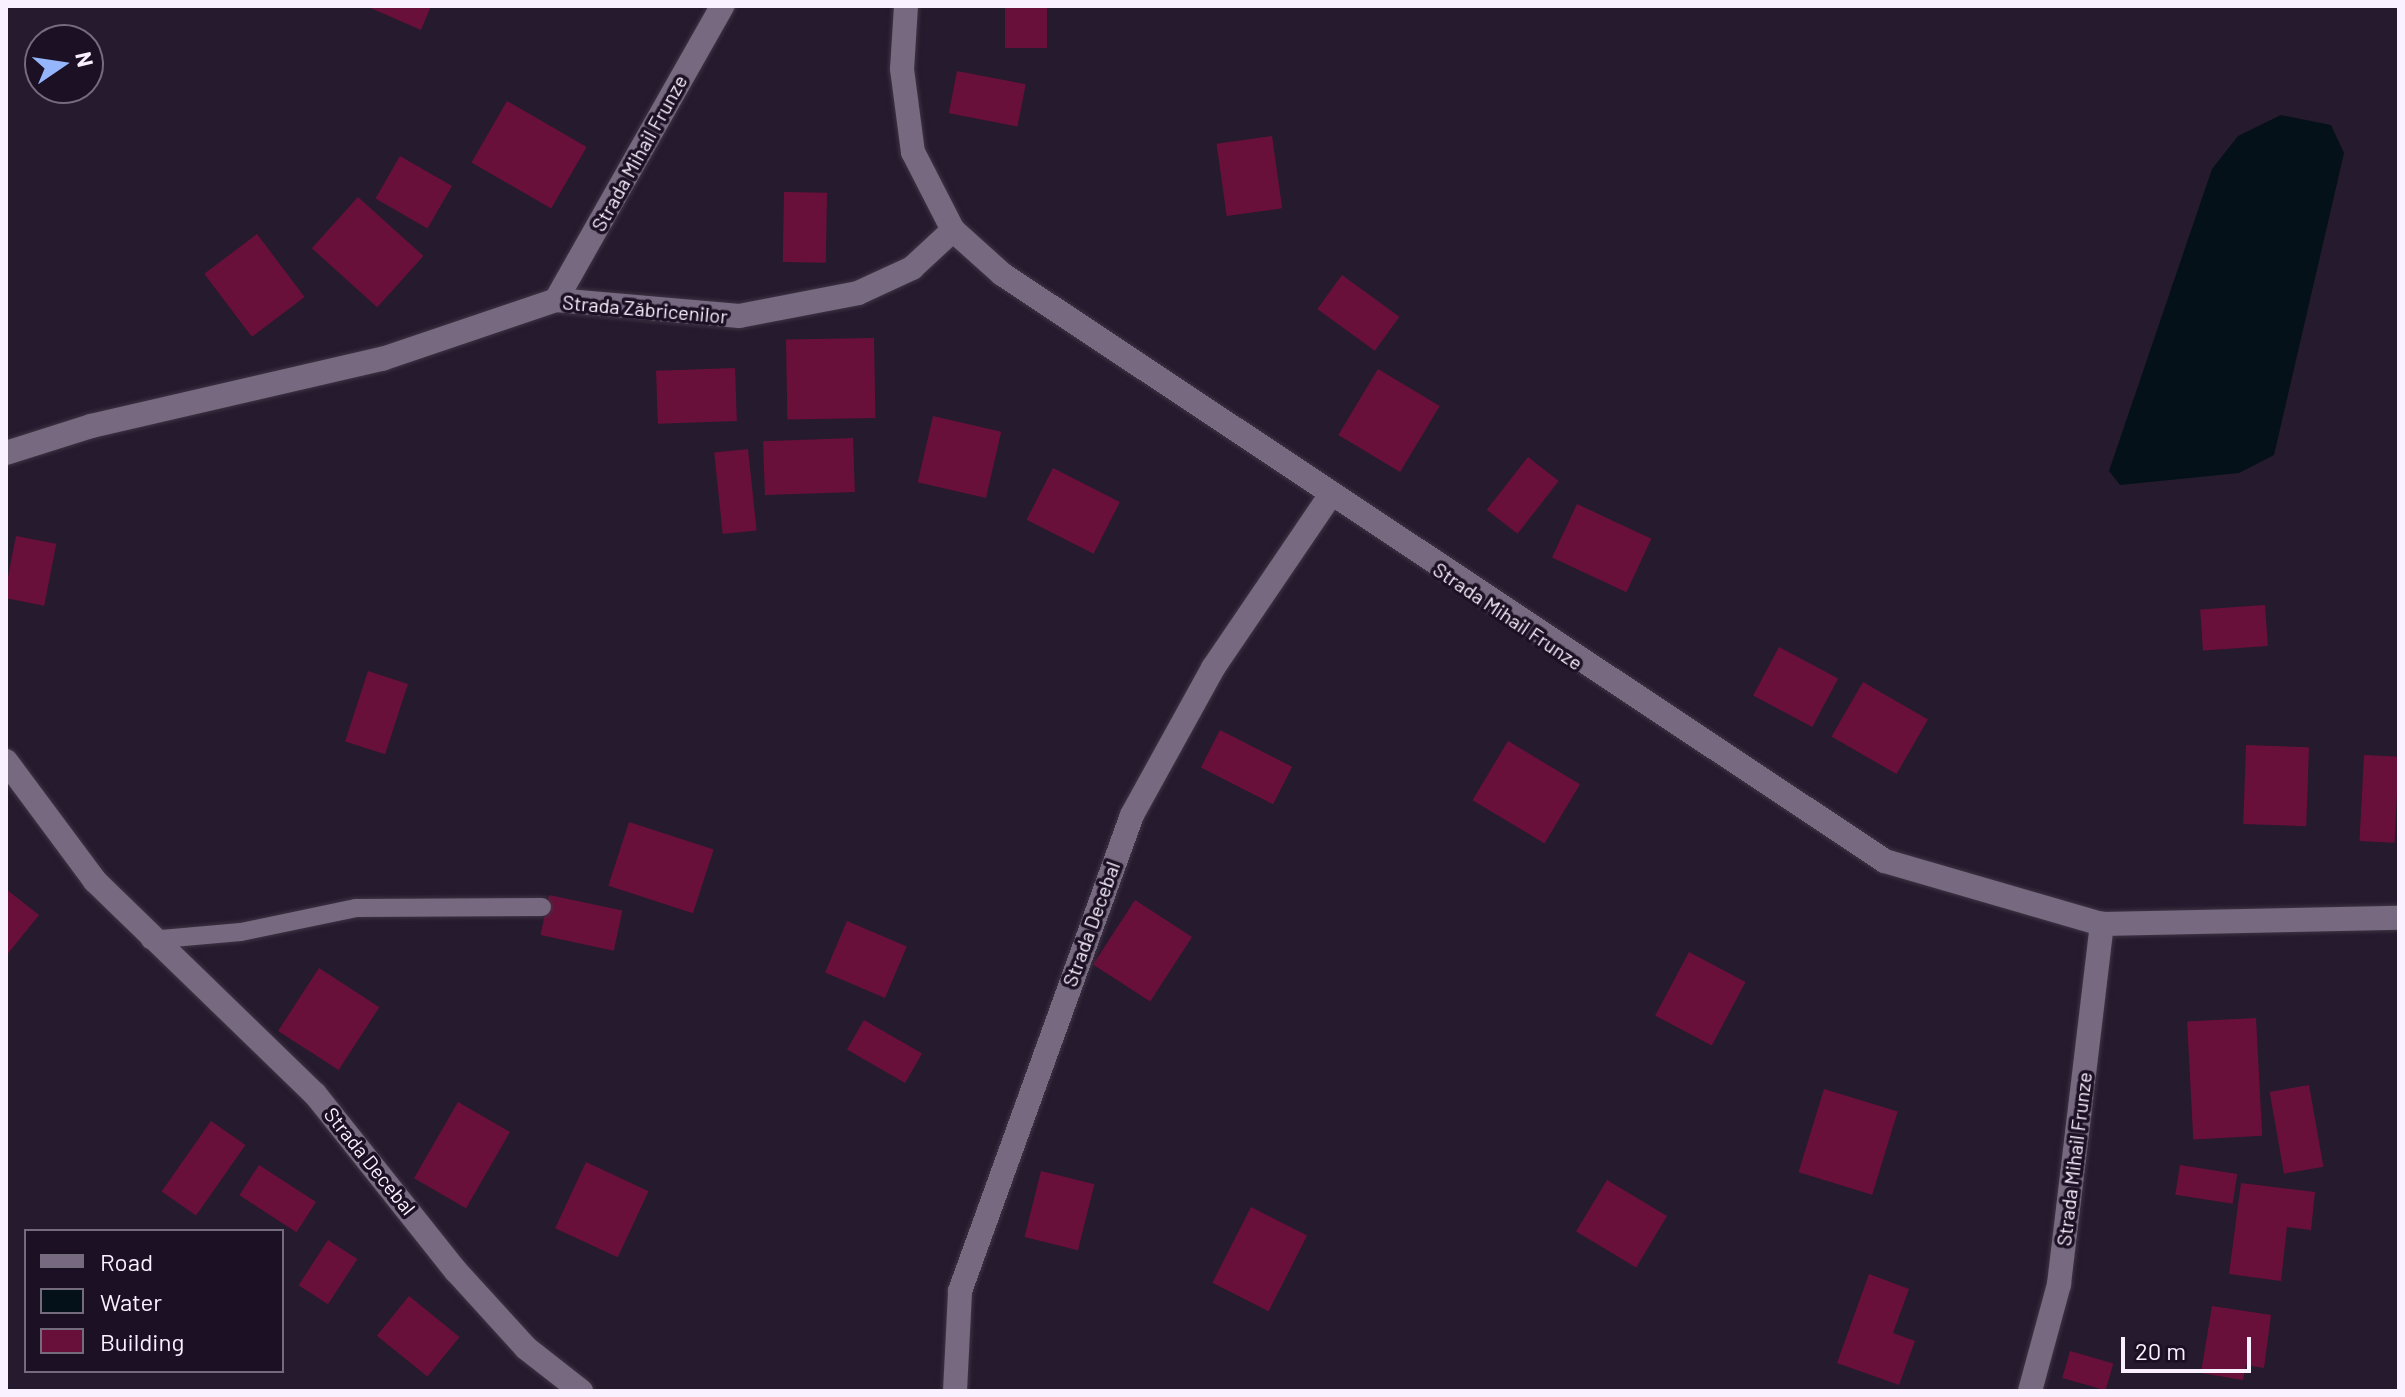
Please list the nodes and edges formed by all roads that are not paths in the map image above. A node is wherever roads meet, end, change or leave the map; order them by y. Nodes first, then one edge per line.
1 (722, 6) edge
2 (906, 6) edge
3 (953, 230) junction
4 (556, 300) junction
5 (6, 453) edge
6 (1329, 497) junction
7 (6, 761) edge
8 (542, 907) dead end
9 (2399, 918) edge
10 (2102, 924) junction
11 (150, 940) junction
12 (581, 1391) edge
13 (955, 1391) edge
14 (2030, 1391) edge

1 - 4 street, Strada Mihail Frunze
2 - 3 street
3 - 4 street, Strada Zăbricenilor
3 - 6 street, Strada Mihail Frunze
4 - 5 street, Strada Zăbricenilor
6 - 10 street, Strada Mihail Frunze
6 - 13 street, Strada Decebal
7 - 11 street, Strada Decebal
8 - 11 lane
9 - 10 street, Strada Mihail Frunze
10 - 14 street, Strada Mihail Frunze
11 - 12 street, Strada Decebal

